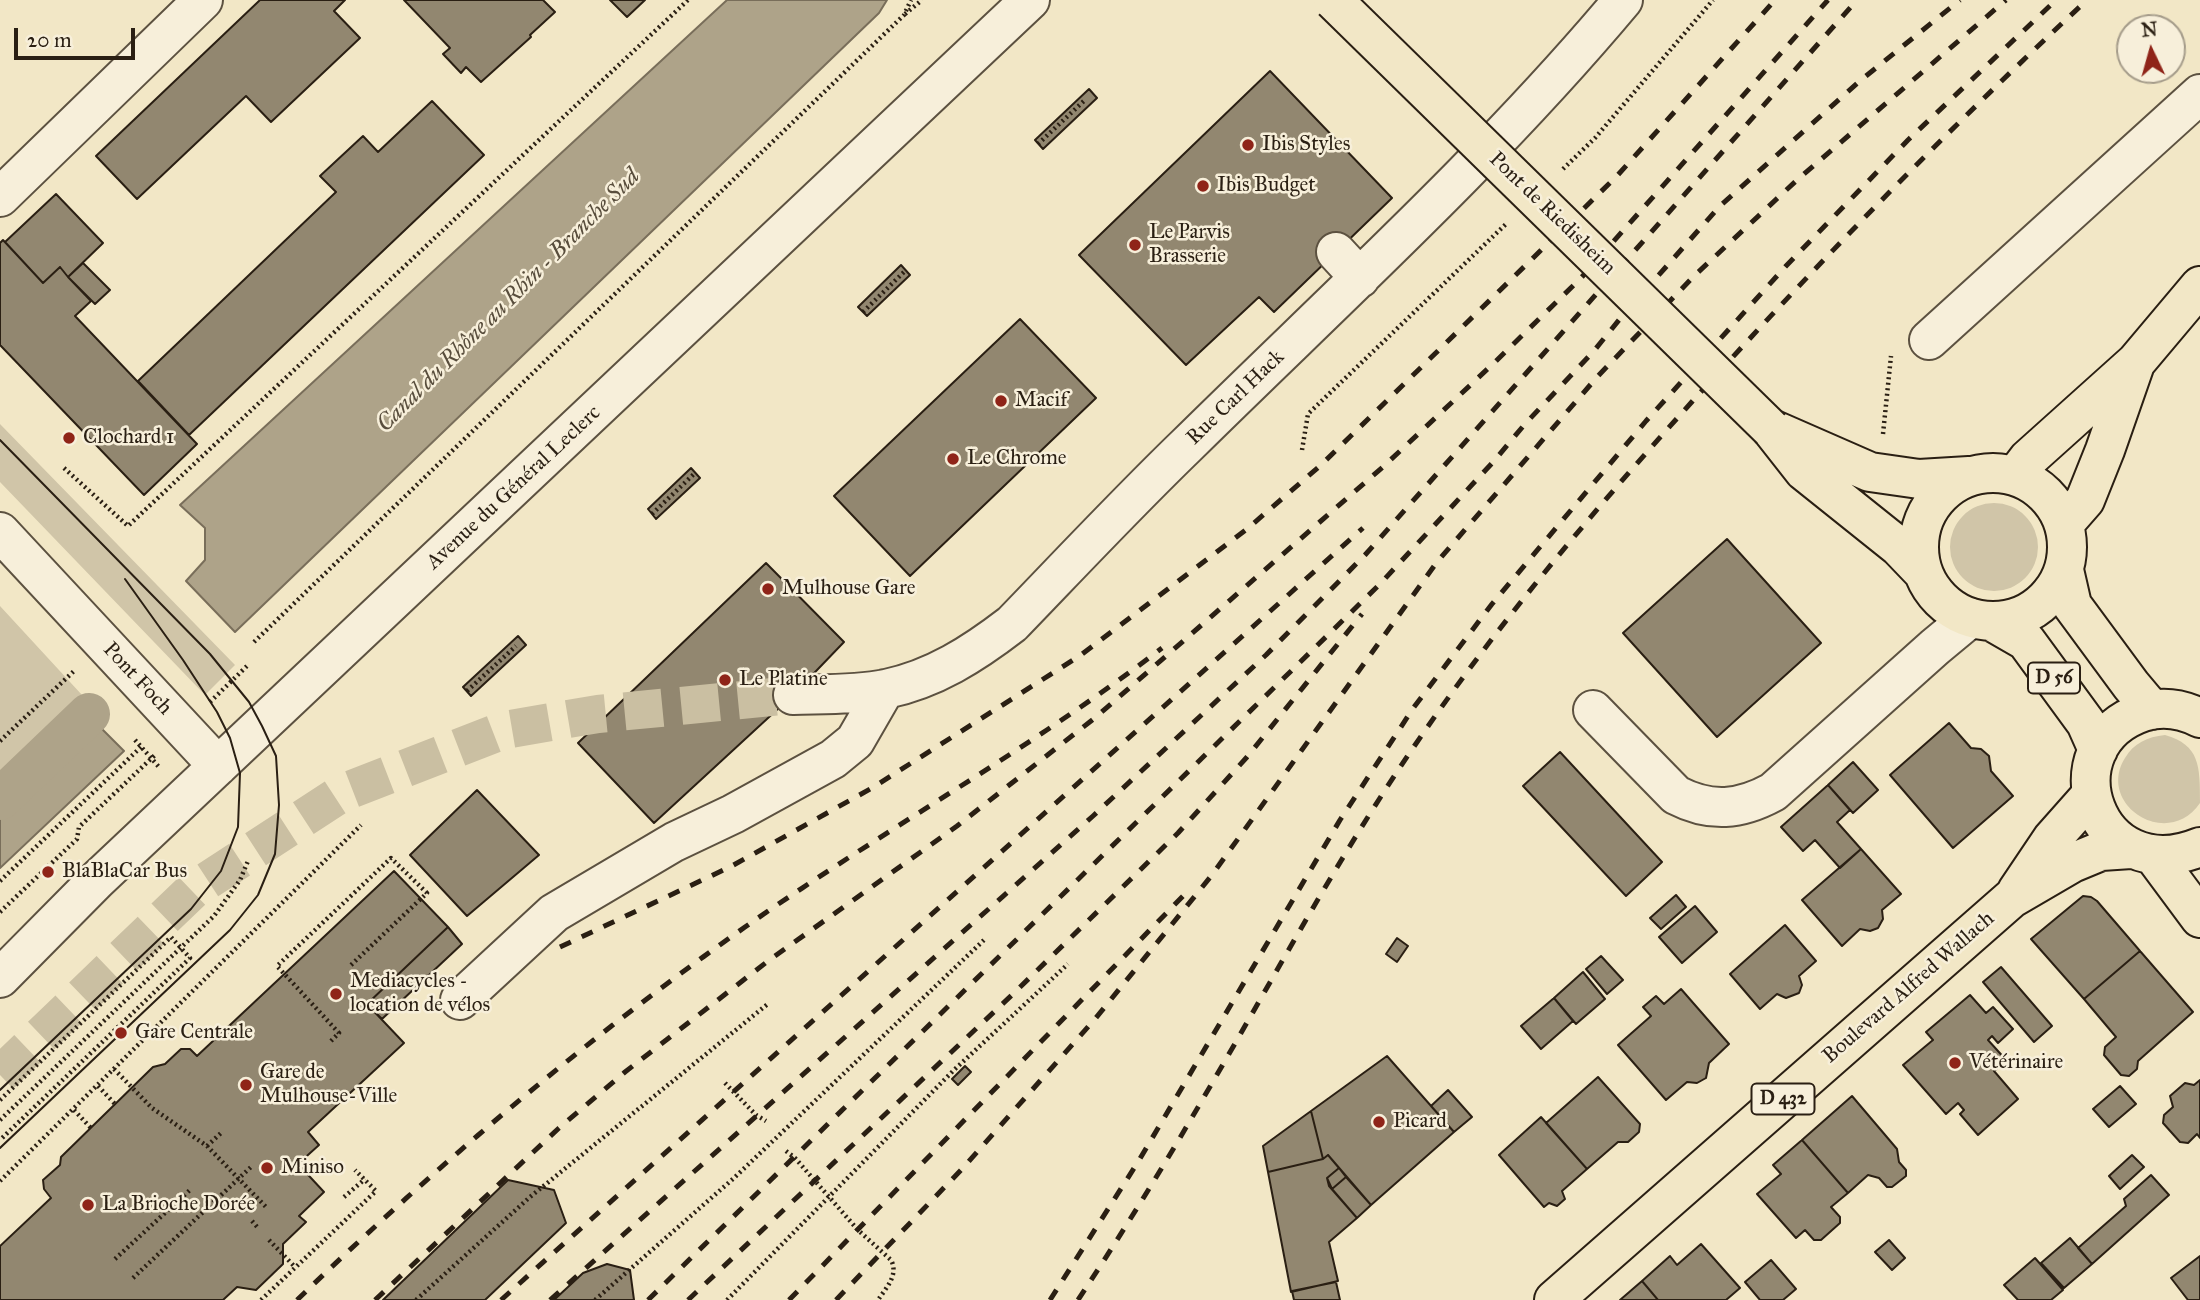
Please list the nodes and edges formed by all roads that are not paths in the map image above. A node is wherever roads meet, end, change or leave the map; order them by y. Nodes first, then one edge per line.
1 (203, 0) edge
2 (1030, 0) edge
3 (1333, 0) edge
4 (1623, 0) edge
5 (2200, 94) edge
6 (0, 197) edge
7 (2200, 286) edge
8 (1929, 340) dead end
9 (2136, 362) junction
10 (1771, 429) junction
11 (2015, 475) junction
12 (1969, 476) junction
13 (2064, 524) junction
14 (0, 533) edge
15 (2064, 570) junction
16 (1922, 571) junction
17 (1982, 620) junction
18 (885, 689) junction
19 (793, 695) tunnel mouth
20 (1593, 709) dead end
21 (2152, 710) junction
22 (2200, 718) edge
23 (2098, 750) junction
24 (218, 766) junction
25 (2091, 795) junction
26 (2200, 848) edge
27 (2143, 853) junction
28 (2012, 898) junction
29 (2200, 918) edge
30 (0, 978) edge
31 (460, 1000) dead end
32 (1554, 1300) edge

1 - 6 street
2 - 24 street, Avenue du Général Leclerc
3 - 10 main road, Pont de Riedisheim, bridge
4 - 18 street, Rue Carl Hack
5 - 8 street
7 - 9 main road
9 - 11 main road
9 - 13 main road
10 - 12 main road
10 - 16 main road
11 - 12 main road
11 - 13 main road
12 - 16 main road
13 - 15 main road
14 - 24 street, Pont Foch
15 - 17 main road
15 - 21 main road, D 56
16 - 17 main road
17 - 20 street
17 - 23 main road, D 56
18 - 19 street, Rue Carl Hack
18 - 31 street
21 - 22 main road
21 - 23 main road
23 - 25 main road
24 - 30 street, Avenue du Général Leclerc
25 - 27 main road
25 - 28 main road, Boulevard Alfred Wallach / D 432
26 - 27 main road, Boulevard Alfred Wallach
27 - 28 main road, Boulevard Alfred Wallach / D 432
27 - 29 main road
28 - 32 main road, Boulevard Alfred Wallach / D 432

